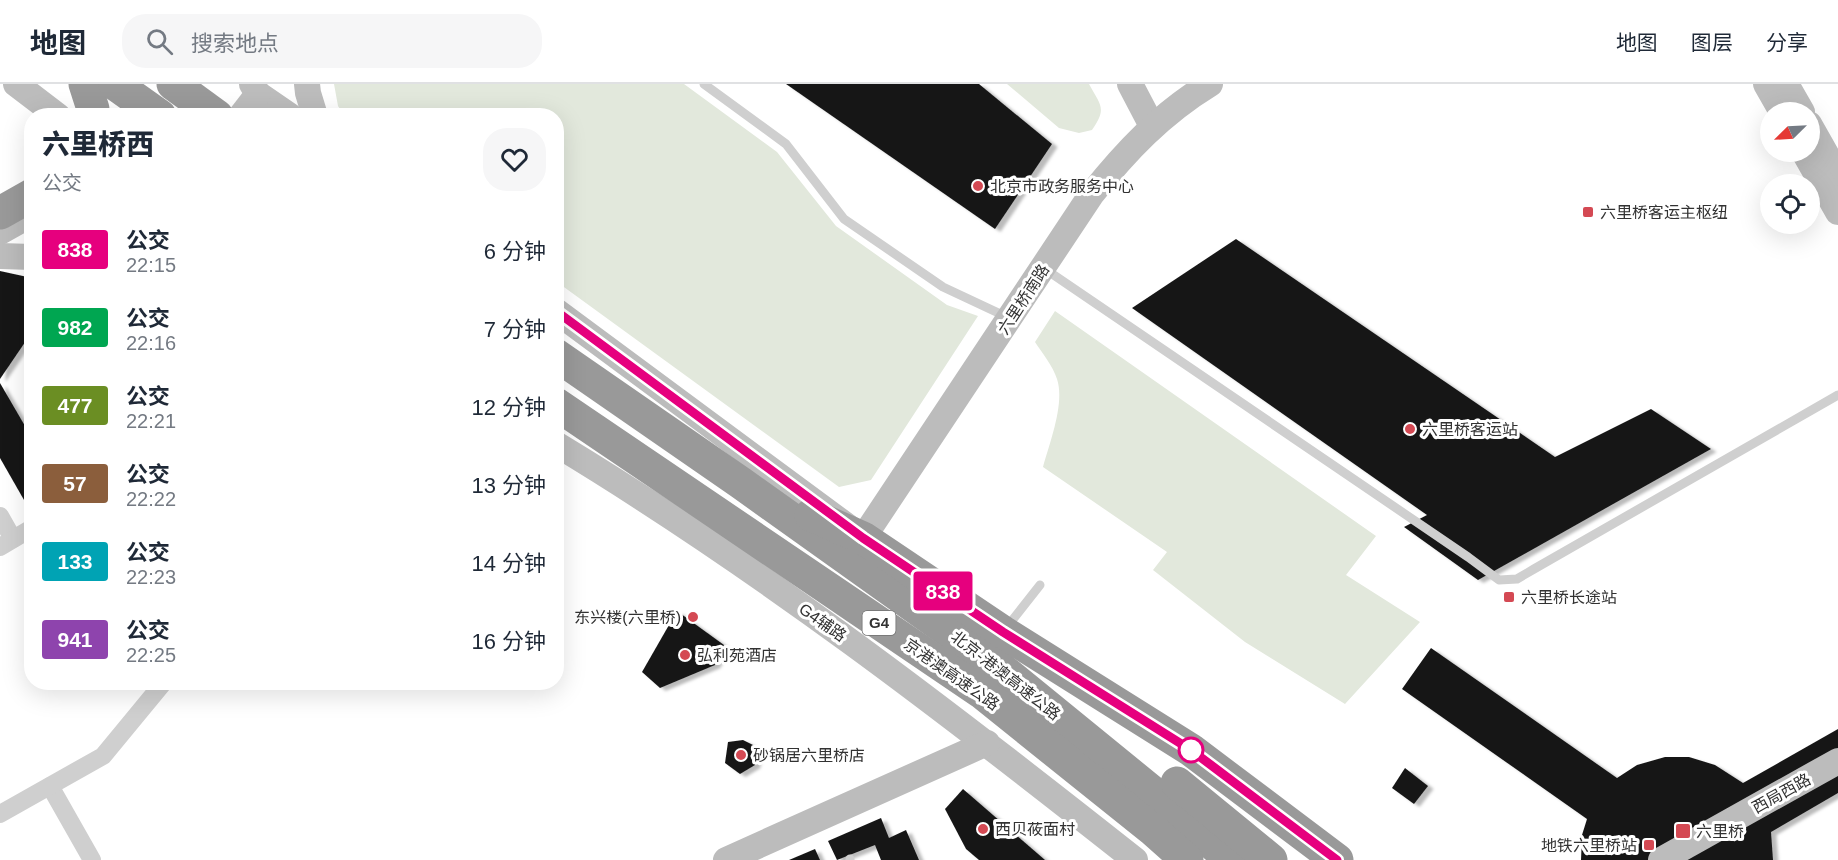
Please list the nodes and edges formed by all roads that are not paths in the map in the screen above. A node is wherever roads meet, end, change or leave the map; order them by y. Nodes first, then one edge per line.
1 (16, 84) edge
2 (85, 84) edge
3 (115, 84) edge
4 (174, 84) edge
5 (215, 84) edge
6 (307, 84) edge
7 (704, 84) edge
8 (1130, 84) edge
9 (1210, 84) edge
10 (1766, 84) edge
11 (1786, 84) edge
12 (247, 102) edge
13 (1776, 102) edge
14 (1796, 102) edge
15 (48, 108) edge
16 (93, 108) edge
17 (149, 108) edge
18 (206, 108) edge
19 (265, 108) edge
20 (313, 108) edge
21 (1152, 126) junction
22 (1820, 143) edge
23 (1810, 162) edge
24 (1838, 175) edge
25 (24, 188) edge
26 (24, 200) edge
27 (0, 201) edge
28 (1838, 212) edge
29 (0, 213) edge
30 (24, 218) edge
31 (0, 232) edge
32 (0, 256) edge
33 (24, 257) edge
34 (1043, 267) junction
35 (564, 317) edge
36 (1011, 319) junction
37 (564, 361) edge
38 (1838, 395) edge
39 (564, 409) edge
40 (564, 449) edge
41 (741, 483) junction
42 (0, 516) edge
43 (24, 533) edge
44 (863, 538) junction
45 (6, 543) edge
46 (1040, 585) dead end
47 (1003, 632) junction
48 (157, 690) edge
49 (987, 743) junction
50 (1838, 761) edge
51 (1838, 782) edge
52 (50, 786) junction
53 (0, 814) edge
54 (92, 860) edge
55 (726, 860) edge
56 (1135, 860) edge
57 (1187, 860) edge
58 (1231, 860) edge
59 (1271, 860) edge
60 (1337, 860) edge
61 (1661, 860) edge
62 (1696, 860) edge

1 - 15 street
2 - 16 highway
3 - 17 highway
4 - 18 highway
5 - 12 highway
6 - 20 street
7 - 36 lane
8 - 21 street
9 - 21 street, 六里桥南路
10 - 13 street
11 - 14 street
12 - 19 street
21 - 34 street, 六里桥南路
22 - 24 street
23 - 28 street
25 - 27 highway
26 - 29 highway
30 - 31 street
32 - 33 street
34 - 36 street, 六里桥南路
34 - 38 lane
35 - 44 street
36 - 44 street, 六里桥南路
37 - 41 highway, G4
39 - 57 highway, 京港澳高速公路 / G4
40 - 49 street, G4辅路
41 - 44 highway
41 - 58 highway, 北京-港澳高速公路 / G4
42 - 45 street
43 - 45 street
44 - 47 highway
46 - 47 lane
47 - 59 highway
47 - 60 highway
48 - 52 street
49 - 55 street
49 - 56 street, G4辅路
50 - 61 street, 西局西路
51 - 62 street, 西局西路
52 - 53 street
52 - 54 street

